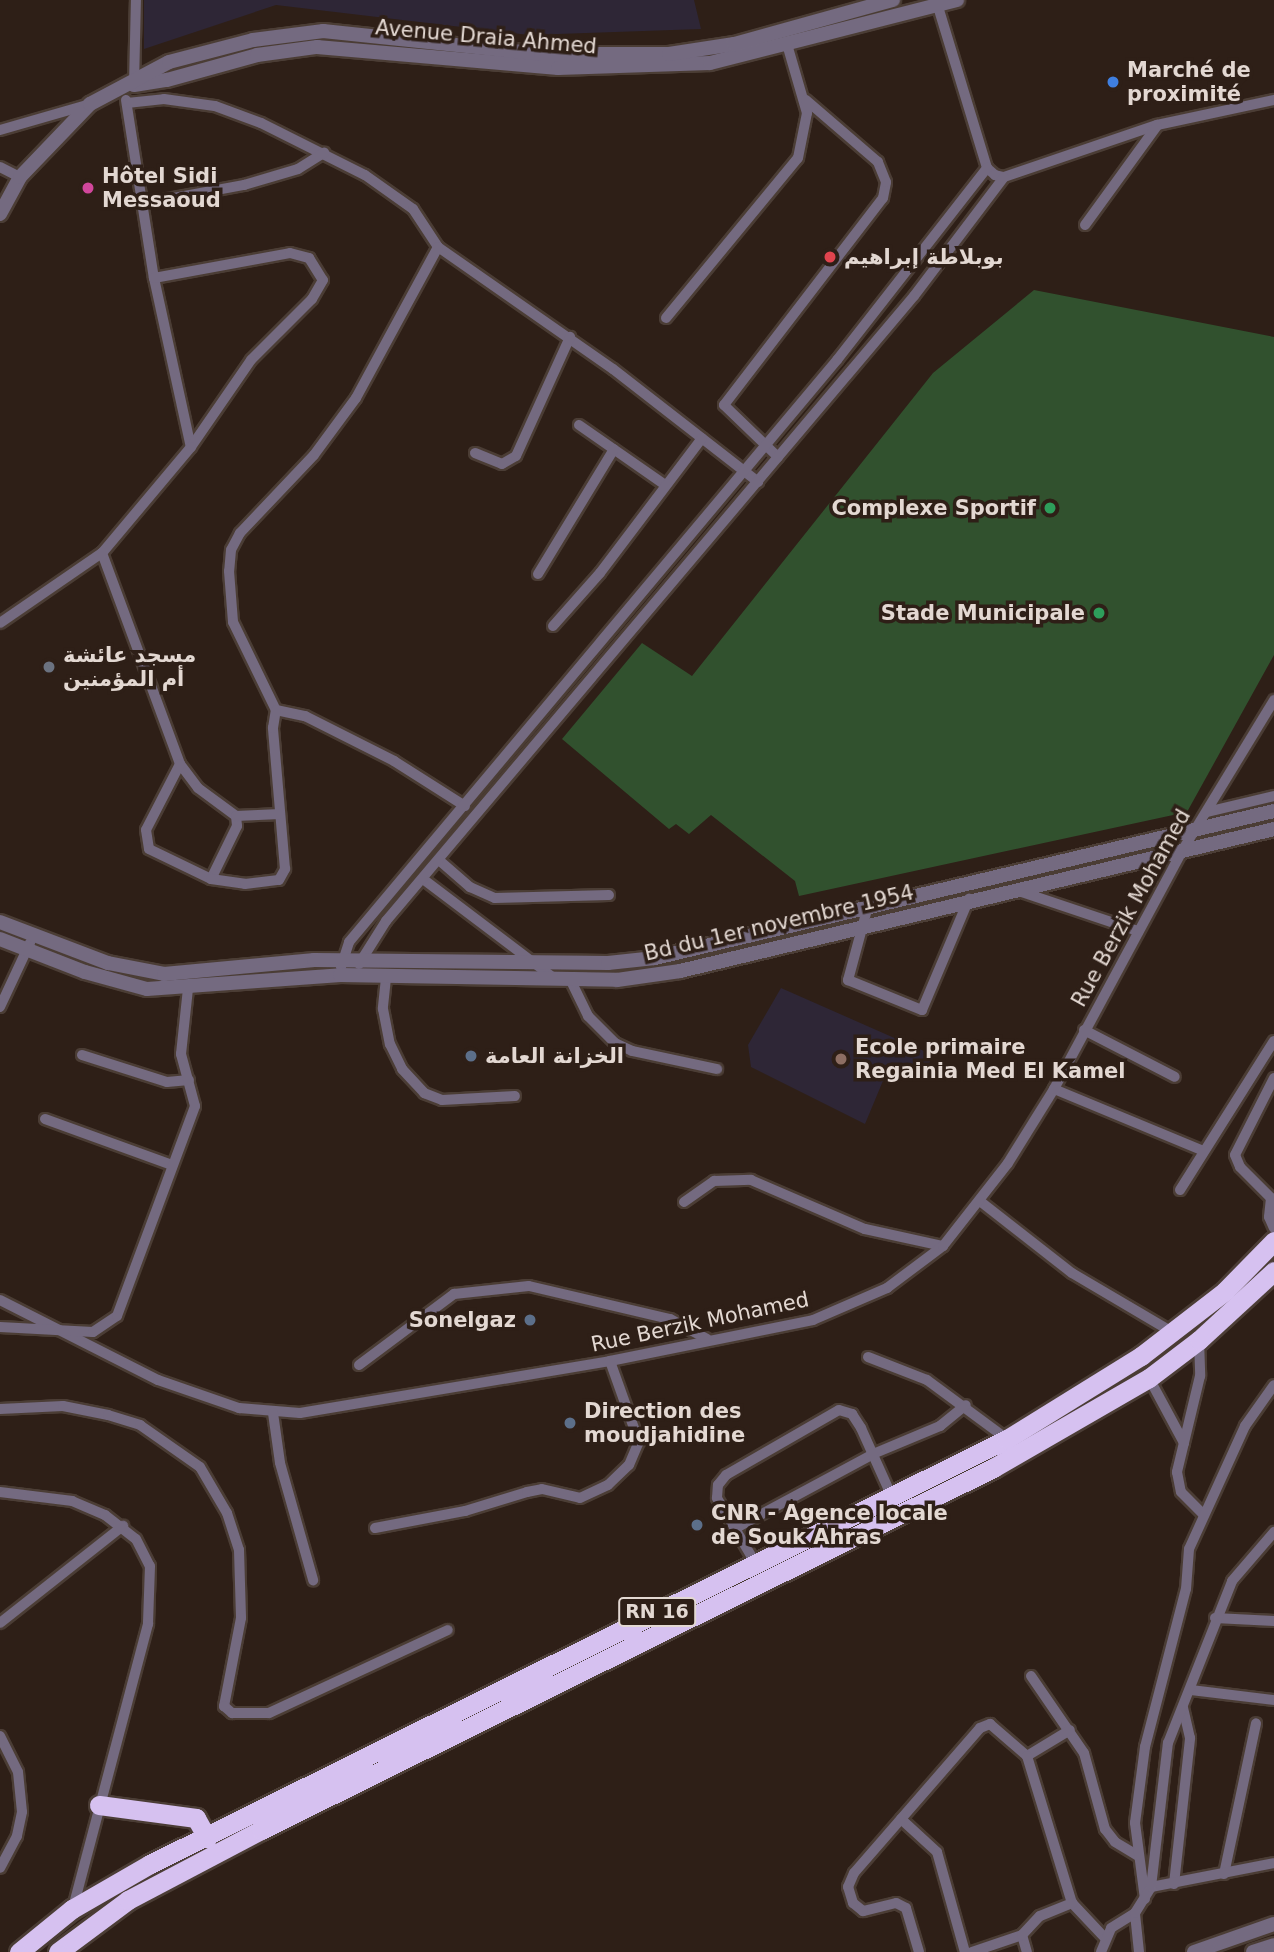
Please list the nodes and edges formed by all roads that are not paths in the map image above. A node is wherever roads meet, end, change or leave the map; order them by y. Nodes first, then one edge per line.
1 (136, 0) edge
2 (893, 0) edge
3 (957, 0) edge
4 (937, 3) edge
5 (787, 44) junction
6 (444, 50) junction
7 (128, 93) junction
8 (806, 100) junction
9 (1274, 100) edge
10 (90, 104) junction
11 (1157, 125) junction
12 (0, 130) edge
13 (324, 153) junction
14 (0, 167) edge
15 (987, 168) junction
16 (20, 177) junction
17 (1004, 177) junction
18 (141, 204) junction
19 (0, 214) edge
20 (1085, 225) dead end
21 (438, 247) junction
22 (155, 278) junction
23 (666, 318) dead end
24 (570, 337) junction
25 (579, 425) dead end
26 (702, 438) junction
27 (764, 444) junction
28 (191, 447) junction
29 (614, 449) junction
30 (475, 453) dead end
31 (778, 457) junction
32 (742, 471) junction
33 (758, 482) junction
34 (664, 484) junction
35 (102, 553) junction
36 (538, 574) dead end
37 (0, 623) edge
38 (553, 626) dead end
39 (1274, 700) edge
40 (275, 710) junction
41 (180, 764) junction
42 (1274, 796) edge
43 (465, 806) junction
44 (1274, 811) edge
45 (1207, 812) junction
46 (279, 814) junction
47 (236, 816) junction
48 (1198, 828) junction
49 (1274, 829) edge
50 (1182, 851) junction
51 (440, 861) junction
52 (423, 878) junction
53 (211, 879) junction
54 (1014, 890) junction
55 (609, 895) dead end
56 (970, 899) junction
57 (868, 906) junction
58 (0, 922) edge
59 (863, 926) junction
60 (1138, 931) junction
61 (33, 935) junction
62 (0, 939) edge
63 (27, 951) junction
64 (536, 965) junction
65 (341, 967) junction
66 (359, 968) junction
67 (386, 978) junction
68 (566, 983) junction
69 (188, 989) junction
70 (0, 1007) edge
71 (1084, 1030) junction
72 (1274, 1041) edge
73 (82, 1055) dead end
74 (717, 1069) dead end
75 (1254, 1072) junction
76 (1175, 1077) dead end
77 (189, 1080) junction
78 (1273, 1080) edge
79 (1054, 1089) junction
80 (515, 1096) dead end
81 (45, 1119) dead end
82 (1205, 1151) junction
83 (172, 1165) junction
84 (1180, 1190) dead end
85 (684, 1202) dead end
86 (981, 1202) junction
87 (1274, 1228) edge
88 (1274, 1241) edge
89 (943, 1246) junction
90 (1274, 1271) edge
91 (0, 1300) edge
92 (0, 1326) edge
93 (52, 1329) junction
94 (1172, 1332) junction
95 (707, 1339) junction
96 (1199, 1340) junction
97 (868, 1357) dead end
98 (610, 1361) junction
99 (359, 1365) dead end
100 (1149, 1378) junction
101 (1274, 1385) edge
102 (966, 1405) junction
103 (0, 1409) edge
104 (272, 1413) junction
105 (1007, 1439) junction
106 (1184, 1443) junction
107 (873, 1454) junction
108 (0, 1492) edge
109 (892, 1497) junction
110 (1203, 1514) junction
111 (123, 1526) junction
112 (375, 1528) dead end
113 (734, 1529) junction
114 (1274, 1532) edge
115 (756, 1564) junction
116 (313, 1580) dead end
117 (1215, 1618) junction
118 (1274, 1621) edge
119 (0, 1623) edge
120 (448, 1630) dead end
121 (1031, 1676) dead end
122 (1191, 1690) junction
123 (1274, 1700) edge
124 (1183, 1707) junction
125 (1256, 1723) dead end
126 (1070, 1730) junction
127 (0, 1736) edge
128 (1027, 1756) junction
129 (99, 1805) junction
130 (901, 1819) junction
131 (206, 1838) junction
132 (1138, 1856) junction
133 (1274, 1863) edge
134 (0, 1868) edge
135 (1224, 1874) junction
136 (1174, 1884) junction
137 (1151, 1887) junction
138 (1145, 1899) junction
139 (1072, 1903) junction
140 (72, 1909) junction
141 (1135, 1913) junction
142 (1274, 1924) edge
143 (1022, 1935) junction
144 (1105, 1938) junction
145 (1274, 1945) edge
146 (19, 1952) edge
147 (58, 1952) edge
148 (919, 1952) edge
149 (965, 1952) edge
150 (972, 1952) edge
151 (1027, 1952) edge
152 (1101, 1952) edge
153 (1139, 1952) edge
154 (1194, 1952) edge
155 (1253, 1952) edge

1 - 7 street
2 - 6 street, Avenue Draia Ahmed
3 - 4 street, Avenue Draia Ahmed
4 - 5 street, Avenue Draia Ahmed
4 - 15 street
5 - 6 street, Avenue Draia Ahmed
5 - 8 street
6 - 7 street, Avenue Draia Ahmed
7 - 10 street, Avenue Draia Ahmed
7 - 13 street
7 - 18 street
8 - 23 street
8 - 27 street
9 - 11 street
10 - 12 street
10 - 16 street
11 - 17 street
11 - 20 street
13 - 18 street
13 - 21 street
14 - 16 street
15 - 17 street
15 - 27 street
16 - 19 street
17 - 31 street
18 - 22 street
21 - 24 street
21 - 40 street
22 - 28 street
22 - 28 street
24 - 26 street
24 - 30 street
25 - 29 street
26 - 32 street
26 - 34 street
27 - 31 street
27 - 32 street
28 - 35 street
29 - 34 street
29 - 36 street
31 - 33 street
32 - 33 street
32 - 43 street
33 - 51 street
34 - 38 street
35 - 37 street
35 - 41 street
39 - 45 street, Rue Berzik Mohamed
40 - 43 street
40 - 46 street
41 - 47 street
41 - 53 street
42 - 45 street
43 - 65 street
44 - 48 street
45 - 48 street, Rue Berzik Mohamed
46 - 47 street
46 - 53 street
47 - 53 street
48 - 50 street, Rue Berzik Mohamed
48 - 57 street
49 - 50 street, Bd du 1er novembre 1954
50 - 54 street, Bd du 1er novembre 1954
50 - 60 street, Rue Berzik Mohamed
51 - 52 street
51 - 55 street
52 - 64 street
52 - 66 street
54 - 56 street, Bd du 1er novembre 1954
54 - 60 street
56 - 59 street, Bd du 1er novembre 1954
56 - 59 street
57 - 59 street
57 - 64 street
58 - 61 street
59 - 68 street, Bd du 1er novembre 1954
60 - 71 street, Rue Berzik Mohamed
61 - 63 street
61 - 65 street
62 - 63 street, Bd du 1er novembre 1954
63 - 69 street, Bd du 1er novembre 1954
63 - 70 street
64 - 66 street
64 - 68 street
65 - 66 street, Bd du 1er novembre 1954
65 - 69 street, Bd du 1er novembre 1954
66 - 67 street, Bd du 1er novembre 1954
67 - 68 street, Bd du 1er novembre 1954
67 - 80 street
68 - 74 street
69 - 77 street
71 - 76 street
71 - 79 street, Rue Berzik Mohamed
72 - 75 street
73 - 77 street
75 - 78 street
75 - 82 street
77 - 83 street
78 - 87 street
79 - 82 street
79 - 86 street, Rue Berzik Mohamed
81 - 83 street
82 - 84 street
83 - 93 street
85 - 89 street
86 - 89 street, Rue Berzik Mohamed
86 - 94 street
88 - 94 highway, RN 16
89 - 95 street, Rue Berzik Mohamed
90 - 96 highway, RN 16
91 - 93 street, Rue Berzik Mohamed
92 - 93 street
93 - 104 street, Rue Berzik Mohamed
94 - 105 highway, RN 16
95 - 98 street, Rue Berzik Mohamed
95 - 99 street
96 - 100 highway, RN 16
96 - 106 street
97 - 102 street
98 - 104 street, Rue Berzik Mohamed
98 - 112 street
100 - 106 street
100 - 147 highway, RN 16
101 - 110 street
102 - 105 street
102 - 107 street
103 - 120 street
104 - 116 street
105 - 109 highway, RN 16
106 - 110 street
107 - 109 street
107 - 113 street
107 - 113 street
108 - 111 street
109 - 115 highway, RN 16
110 - 132 street
111 - 119 street
111 - 129 street
113 - 115 street
114 - 117 street
115 - 131 highway, RN 16
117 - 118 street
117 - 122 street
121 - 126 street
122 - 123 street
122 - 124 street
124 - 136 street
124 - 137 street
125 - 135 street
126 - 128 street
126 - 132 street
127 - 134 street
128 - 130 street
128 - 139 street
129 - 131 highway
129 - 140 street
130 - 148 street
130 - 149 street
131 - 140 highway, RN 16
132 - 138 street
133 - 135 street
135 - 136 street
136 - 137 street
137 - 138 street
138 - 141 street
139 - 143 street
139 - 144 street
140 - 146 highway, RN 16
141 - 144 street
141 - 153 street
142 - 154 street
143 - 150 street
143 - 151 street
144 - 152 street
145 - 155 street

